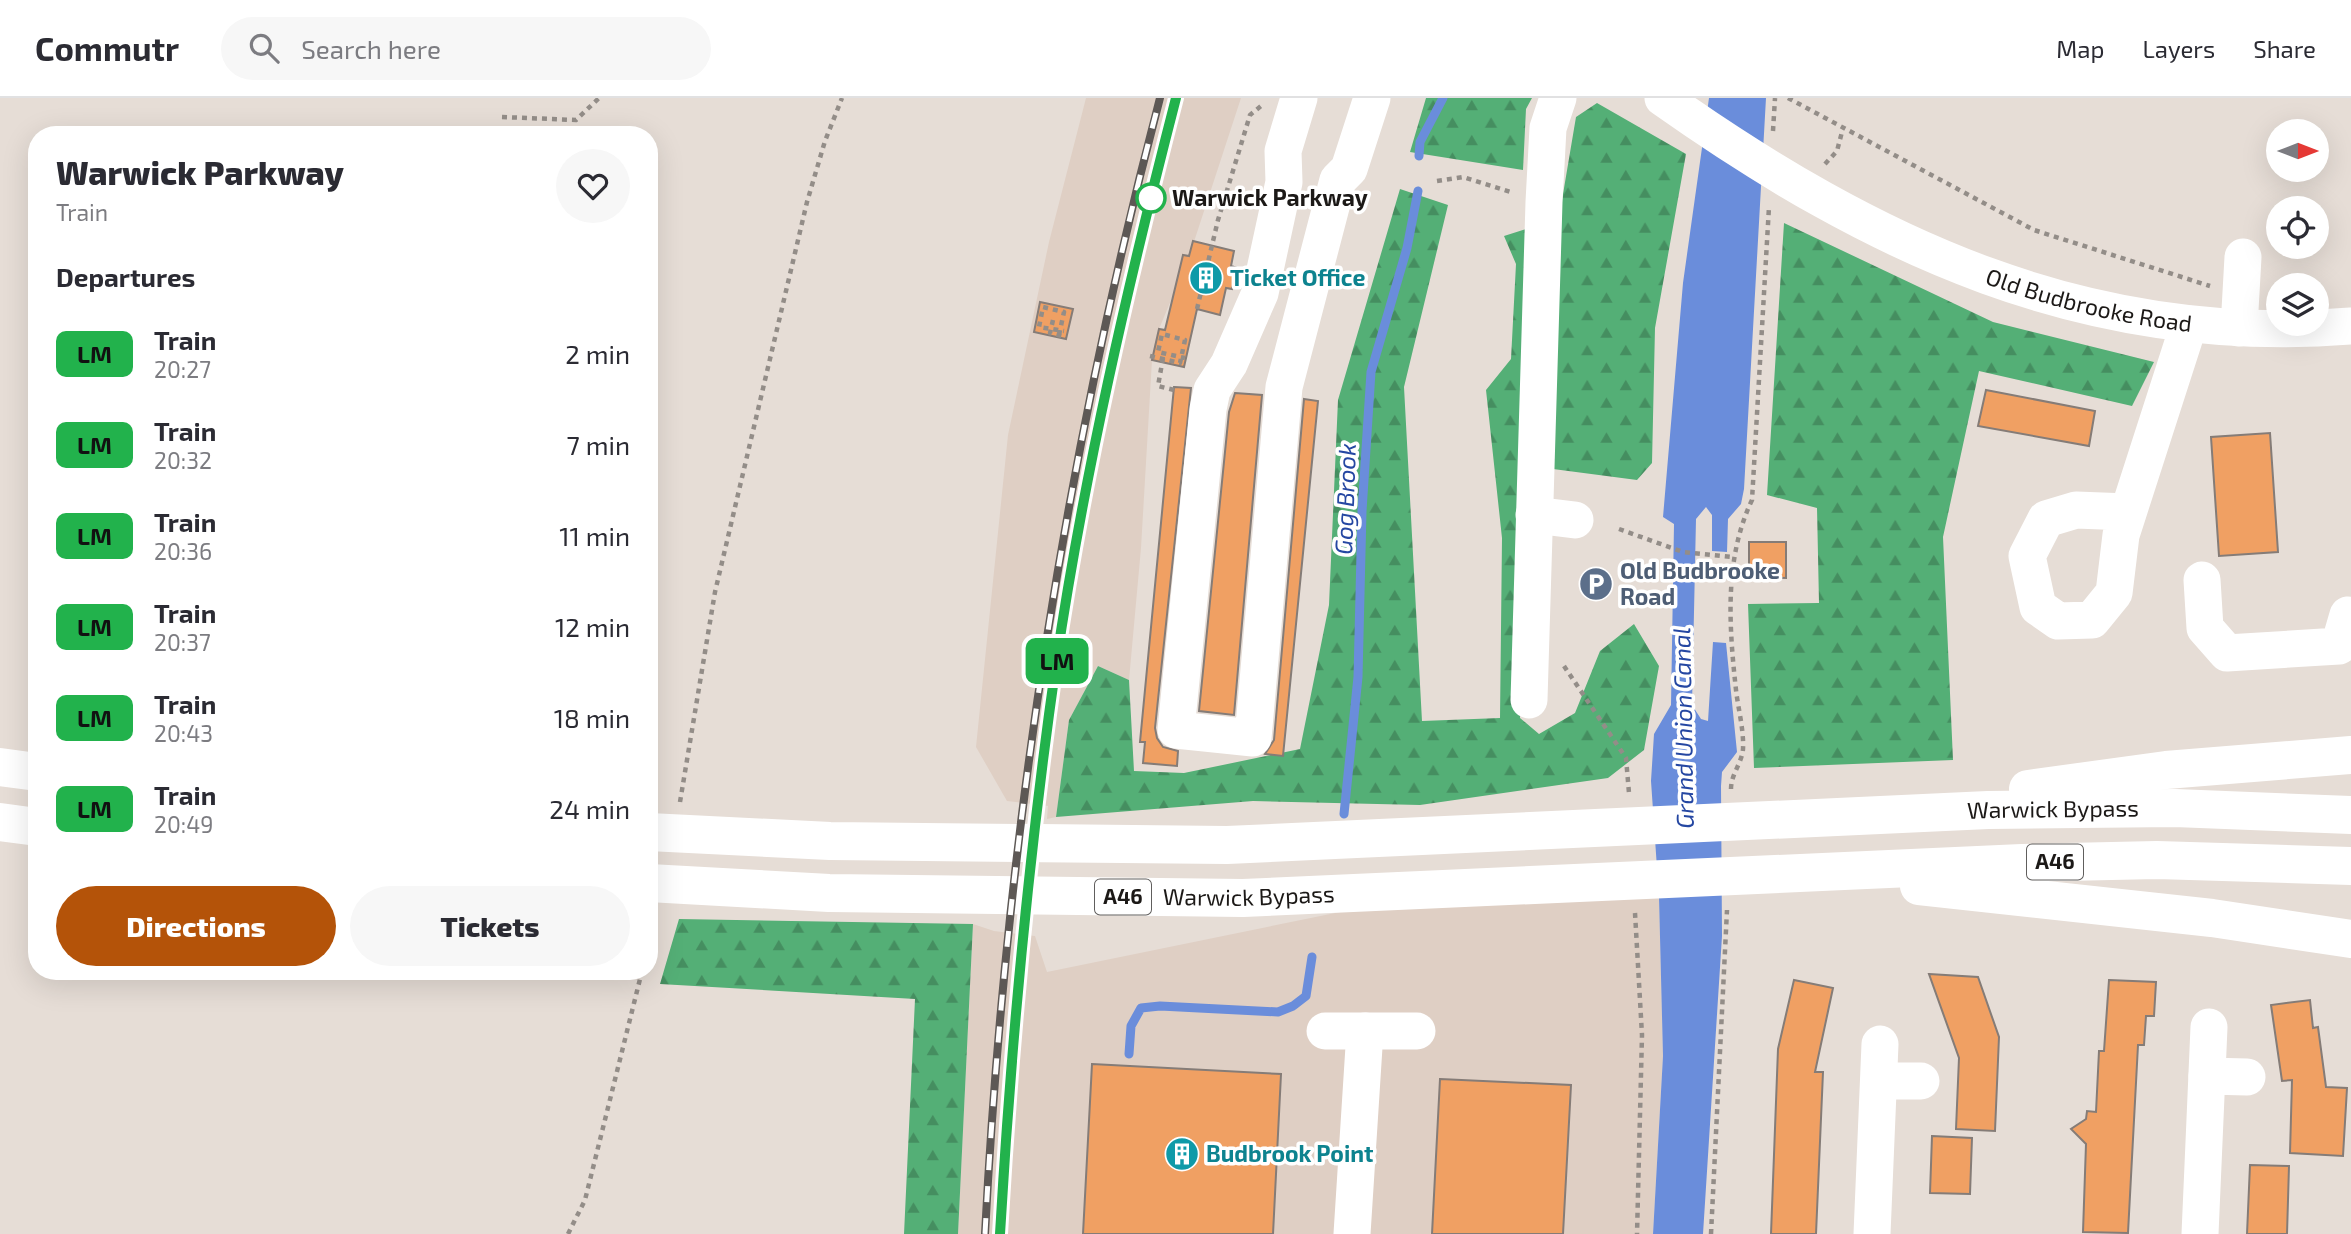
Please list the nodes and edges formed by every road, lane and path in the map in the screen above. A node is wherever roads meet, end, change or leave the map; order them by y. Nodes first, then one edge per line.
1 (599, 98) edge
2 (842, 98) edge
3 (1264, 98) edge
4 (1299, 98) edge
5 (1372, 98) edge
6 (1558, 98) edge
7 (1663, 98) edge
8 (1775, 98) edge
9 (1788, 98) edge
10 (502, 117) dead end
11 (1843, 128) junction
12 (1773, 139) dead end
13 (1437, 181) dead end
14 (1797, 181) junction
15 (1544, 202) junction
16 (2243, 257) dead end
17 (1197, 309) dead end
18 (2240, 312) junction
19 (1053, 320) dead end
20 (2189, 324) junction
21 (2351, 326) edge
22 (1063, 334) junction
23 (1170, 348) dead end
24 (1150, 356) dead end
25 (1185, 358) dead end
26 (1165, 359) junction
27 (1174, 390) dead end
28 (2128, 512) dead end
29 (1534, 515) junction
30 (1575, 520) dead end
31 (1619, 529) dead end
32 (1733, 557) junction
33 (2202, 580) dead end
34 (2348, 615) dead end
35 (1529, 700) dead end
36 (2351, 755) edge
37 (0, 767) edge
38 (28, 771) edge
39 (686, 772) dead end
40 (1731, 791) dead end
41 (2351, 815) edge
42 (1804, 819) junction
43 (0, 822) edge
44 (28, 826) edge
45 (658, 832) edge
46 (2351, 866) edge
47 (1772, 872) junction
48 (658, 884) edge
49 (1727, 903) dead end
50 (2351, 939) edge
51 (640, 980) edge
52 (2209, 1027) dead end
53 (1325, 1031) dead end
54 (1365, 1031) junction
55 (1416, 1031) dead end
56 (1880, 1044) dead end
57 (2207, 1076) junction
58 (2247, 1077) dead end
59 (1878, 1081) junction
60 (1921, 1081) dead end
61 (568, 1234) edge
62 (1352, 1234) edge
63 (1711, 1234) edge
64 (1872, 1234) edge
65 (2200, 1234) edge

1 - 10 path
2 - 39 path
3 - 17 path
4 - 5 street
6 - 15 street
7 - 14 street, Old Budbrooke Road
8 - 12 path
9 - 11 path
11 - 14 path
11 - 18 path
13 - 15 path
14 - 20 street, Old Budbrooke Road
14 - 32 path
15 - 29 street
16 - 18 street
18 - 20 street, Old Budbrooke Road
18 - 21 street, Old Budbrooke Road
19 - 22 path
20 - 28 street
22 - 22 path
23 - 26 path
24 - 26 path
25 - 26 path
26 - 27 path
29 - 30 street
29 - 35 street
31 - 32 path
32 - 40 path
33 - 34 street
36 - 42 highway
37 - 38 highway
41 - 42 highway, Warwick Bypass
42 - 45 highway, Warwick Bypass
43 - 44 highway
46 - 47 highway, A46
47 - 48 highway, Warwick Bypass / A46
47 - 50 highway
49 - 63 path
51 - 61 path
52 - 57 street
53 - 54 street
54 - 55 street
54 - 62 street
56 - 59 street
57 - 58 street
57 - 65 street
59 - 60 street
59 - 64 street

